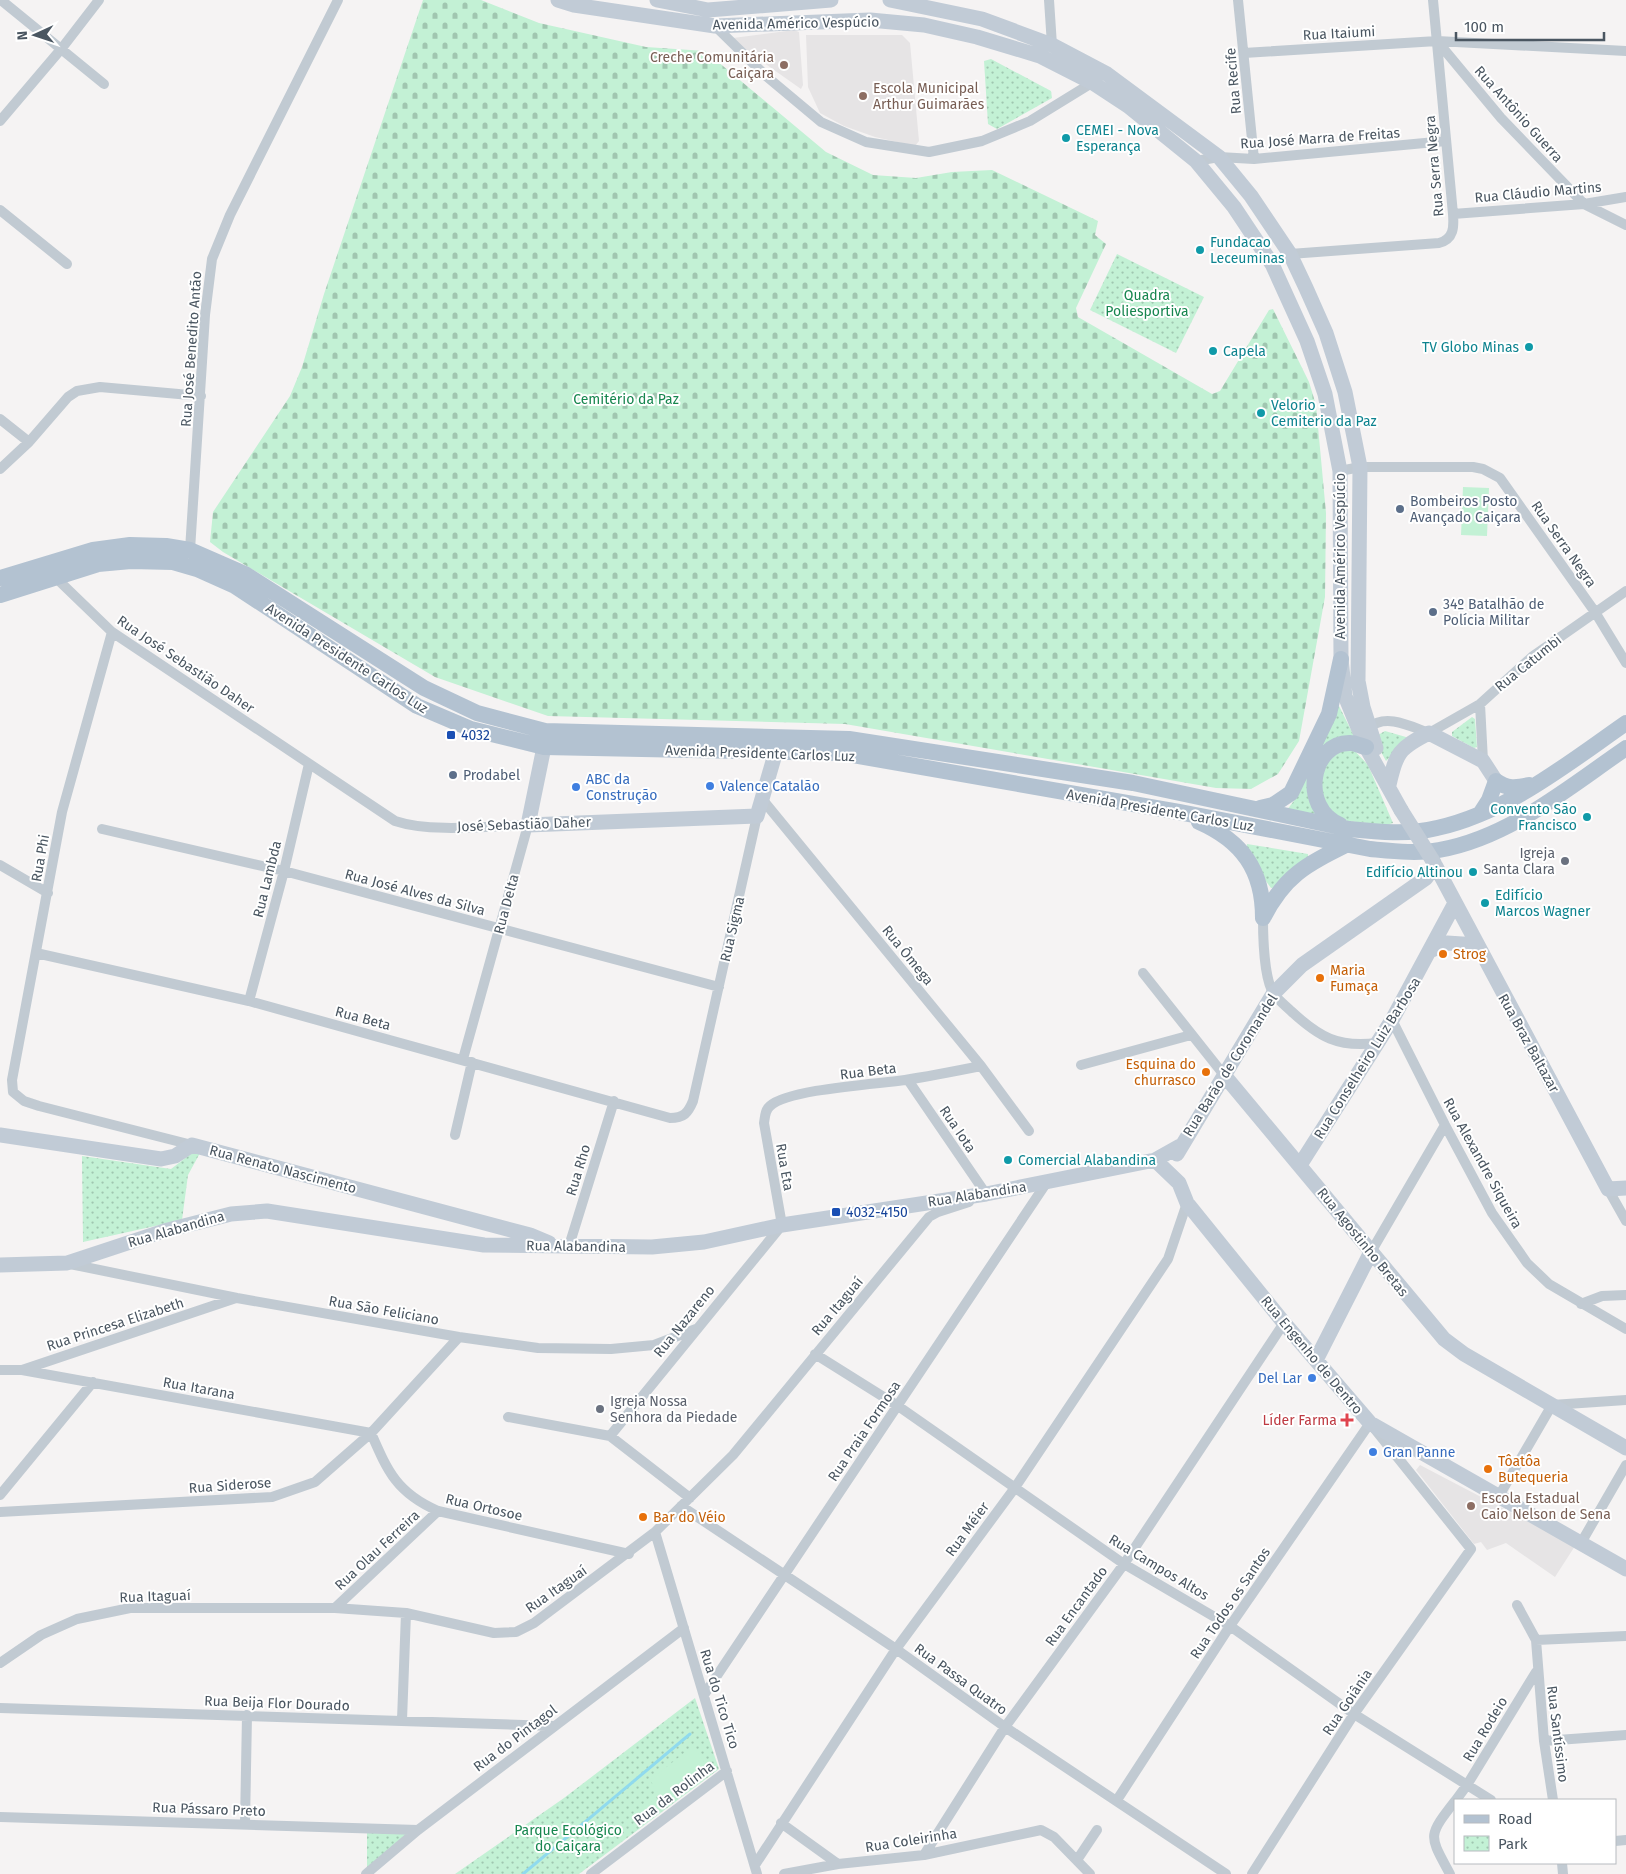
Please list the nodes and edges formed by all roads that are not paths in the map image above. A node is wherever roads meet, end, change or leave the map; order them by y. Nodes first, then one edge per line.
1 (1, 0) edge
2 (99, 0) edge
3 (338, 0) edge
4 (558, 0) edge
5 (657, 0) edge
6 (831, 0) edge
7 (890, 0) edge
8 (1049, 0) edge
9 (1238, 0) edge
10 (1433, 0) edge
11 (798, 2) edge
12 (982, 19) junction
13 (800, 23) junction
14 (716, 26) junction
15 (977, 37) junction
16 (1437, 41) junction
17 (1052, 45) junction
18 (62, 48) junction
19 (1626, 51) edge
20 (1244, 53) junction
21 (1107, 74) junction
22 (1093, 83) junction
23 (104, 84) dead end
24 (0, 121) edge
25 (1446, 141) junction
26 (1219, 157) junction
27 (1254, 158) junction
28 (1196, 161) junction
29 (1626, 197) edge
30 (1584, 204) junction
31 (0, 210) edge
32 (1453, 214) junction
33 (1626, 226) edge
34 (1290, 254) junction
35 (67, 264) dead end
36 (1272, 264) junction
37 (201, 396) junction
38 (0, 419) edge
39 (29, 442) junction
40 (1360, 467) junction
41 (0, 469) edge
42 (1340, 471) junction
43 (190, 550) junction
44 (55, 577) junction
45 (0, 578) edge
46 (1626, 591) edge
47 (0, 595) edge
48 (1595, 612) junction
49 (112, 632) junction
50 (1341, 658) junction
51 (1626, 662) edge
52 (1480, 704) junction
53 (1626, 723) edge
54 (1369, 728) junction
55 (1429, 733) junction
56 (776, 743) junction
57 (544, 747) junction
58 (1366, 747) junction
59 (1626, 748) edge
60 (1483, 761) junction
61 (309, 764) junction
62 (1496, 781) junction
63 (1539, 783) junction
64 (1389, 785) junction
65 (762, 799) junction
66 (1258, 808) junction
67 (1179, 812) junction
68 (757, 816) junction
69 (1479, 816) junction
70 (528, 825) junction
71 (102, 829) dead end
72 (1349, 836) junction
73 (1434, 862) junction
74 (0, 865) edge
75 (284, 871) junction
76 (1426, 878) junction
77 (1444, 882) junction
78 (48, 893) junction
79 (1455, 903) junction
80 (1263, 918) junction
81 (499, 928) junction
82 (1477, 945) junction
83 (1432, 950) junction
84 (36, 953) junction
85 (1146, 976) dead end
86 (719, 987) junction
87 (1273, 994) junction
88 (249, 1000) junction
89 (1392, 1020) junction
90 (1190, 1035) junction
91 (1378, 1043) junction
92 (468, 1061) junction
93 (1081, 1065) dead end
94 (981, 1066) junction
95 (1224, 1076) junction
96 (908, 1080) junction
97 (13, 1092) joint
98 (614, 1101) junction
99 (765, 1114) joint
100 (680, 1118) joint
101 (1445, 1125) junction
102 (1029, 1130) dead end
103 (0, 1135) edge
104 (455, 1135) dead end
105 (16, 1137) junction
106 (0, 1143) edge
107 (192, 1145) junction
108 (1180, 1146) junction
109 (1155, 1160) junction
110 (1300, 1165) junction
111 (1170, 1174) junction
112 (1047, 1182) junction
113 (1626, 1188) edge
114 (1608, 1189) junction
115 (983, 1195) junction
116 (1187, 1203) junction
117 (1626, 1221) edge
118 (782, 1225) junction
119 (562, 1246) junction
120 (1372, 1252) junction
121 (67, 1263) junction
122 (0, 1265) edge
123 (1626, 1295) edge
124 (237, 1298) junction
125 (1581, 1304) junction
126 (1284, 1323) junction
127 (696, 1329) junction
128 (1626, 1329) edge
129 (459, 1337) junction
130 (816, 1354) junction
131 (1316, 1360) junction
132 (0, 1370) edge
133 (22, 1370) junction
134 (93, 1382) junction
135 (1626, 1400) edge
136 (1552, 1404) junction
137 (898, 1406) junction
138 (508, 1418) dead end
139 (1370, 1423) junction
140 (371, 1433) junction
141 (610, 1436) junction
142 (1626, 1448) edge
143 (1626, 1465) edge
144 (1014, 1489) junction
145 (0, 1495) edge
146 (1499, 1496) junction
147 (690, 1498) junction
148 (681, 1506) junction
149 (438, 1511) junction
150 (0, 1512) edge
151 (655, 1532) junction
152 (1581, 1543) junction
153 (1471, 1549) joint
154 (629, 1554) junction
155 (1124, 1564) junction
156 (1626, 1569) edge
157 (784, 1574) junction
158 (1517, 1605) dead end
159 (336, 1608) junction
160 (406, 1613) junction
161 (1230, 1626) junction
162 (684, 1628) junction
163 (1626, 1636) edge
164 (1536, 1640) junction
165 (896, 1649) junction
166 (0, 1663) edge
167 (1536, 1672) junction
168 (704, 1695) junction
169 (0, 1708) edge
170 (1354, 1714) junction
171 (247, 1715) junction
172 (402, 1720) junction
173 (554, 1726) junction
174 (1006, 1727) junction
175 (1626, 1735) edge
176 (1544, 1741) junction
177 (727, 1771) junction
178 (1467, 1785) junction
179 (1456, 1799) edge
180 (1489, 1799) edge
181 (1553, 1799) edge
182 (1117, 1800) junction
183 (1454, 1802) edge
184 (0, 1817) edge
185 (245, 1824) junction
186 (782, 1824) junction
187 (418, 1830) junction
188 (1096, 1830) dead end
189 (924, 1855) junction
190 (1077, 1860) junction
191 (838, 1864) junction
192 (756, 1869) edge
193 (366, 1874) edge
194 (591, 1874) edge
195 (784, 1874) edge
196 (1090, 1874) edge
197 (1226, 1874) edge
198 (1252, 1874) edge
199 (1450, 1874) edge

1 - 18 street
2 - 18 street
3 - 37 street, Rua José Benedito Antão
4 - 14 street, Avenida Américo Vespúcio
5 - 11 street, Avenida Américo Vespúcio
6 - 11 street, Avenida Américo Vespúcio
7 - 12 street, Avenida Américo Vespúcio
8 - 17 street
9 - 20 street, Rua Recife
10 - 16 street, Rua Serra Negra
11 - 13 street
12 - 15 street
12 - 17 street, Avenida Américo Vespúcio
13 - 14 street, Avenida Américo Vespúcio
13 - 15 street, Avenida Américo Vespúcio
14 - 22 street
15 - 22 street, Avenida Américo Vespúcio
16 - 19 street, Rua Itaiumi
16 - 20 street, Rua Itaiumi
16 - 25 street, Rua Serra Negra
16 - 30 street, Rua Antônio Guerra
17 - 21 street, Avenida Américo Vespúcio
18 - 23 street
18 - 24 street
20 - 27 street, Rua Recife
21 - 22 street
21 - 26 street, Avenida Américo Vespúcio
22 - 28 street, Avenida Américo Vespúcio
25 - 27 street, Rua José Marra de Freitas
25 - 32 street, Rua Serra Negra
26 - 27 street, Rua José Marra de Freitas
26 - 28 street, Rua José Marra de Freitas
26 - 34 street, Avenida Américo Vespúcio
28 - 36 street, Avenida Américo Vespúcio
29 - 30 street, Rua Cláudio Martins
30 - 32 street, Rua Cláudio Martins
30 - 33 street
31 - 35 street
32 - 34 street, Rua Serra Negra
34 - 36 street, Rua Serra Negra
34 - 40 street, Avenida Américo Vespúcio
36 - 42 street, Avenida Américo Vespúcio
37 - 39 street
37 - 43 street, Rua José Benedito Antão
38 - 39 street
39 - 41 street
40 - 42 street, Rua Serra Negra
40 - 48 street, Rua Serra Negra
40 - 54 street, Avenida Américo Vespúcio
42 - 50 street, Avenida Américo Vespúcio
43 - 45 main road, Avenida Presidente Carlos Luz
43 - 56 main road, Avenida Presidente Carlos Luz
44 - 47 main road, Avenida Presidente Carlos Luz
44 - 49 street, Rua José Sebastião Daher
44 - 57 main road, Avenida Presidente Carlos Luz
46 - 48 street, Rua Catumbi
48 - 51 street, Rua Serra Negra
48 - 52 street, Rua Catumbi
49 - 61 street, Rua José Sebastião Daher
49 - 78 street, Rua Phi
50 - 58 street, Avenida Américo Vespúcio
50 - 66 main road
52 - 55 street, Rua Catumbi
52 - 60 street
53 - 63 main road, Avenida Presidente Carlos Luz
54 - 55 street
54 - 64 street, Avenida Américo Vespúcio
55 - 60 street
55 - 64 street, Rua Catumbi
56 - 57 main road, Avenida Presidente Carlos Luz
56 - 65 street, Rua Sigma
56 - 66 main road, Avenida Presidente Carlos Luz
56 - 67 main road, Avenida Presidente Carlos Luz
57 - 70 street, Rua Delta
58 - 64 street, Avenida Américo Vespúcio
58 - 72 main road
59 - 72 main road, Avenida Presidente Carlos Luz
60 - 62 street
61 - 70 street, José Sebastião Daher
61 - 75 street, Rua Lambda
62 - 63 main road
62 - 69 main road
63 - 69 main road, Avenida Presidente Carlos Luz
64 - 73 street, Avenida Américo Vespúcio, bridge
65 - 68 street, Rua Sigma
65 - 94 street, Rua Ômega
66 - 72 main road, Avenida Presidente Carlos Luz
67 - 72 main road, Avenida Presidente Carlos Luz
67 - 80 main road
68 - 70 street, José Sebastião Daher
68 - 86 street, Rua Sigma
69 - 72 main road, Avenida Presidente Carlos Luz
70 - 81 street, Rua Delta
71 - 75 street, Rua José Alves da Silva
72 - 80 main road
73 - 76 street, Rua Barão de Coromandel
73 - 77 street, Rua Braz Baltazar
74 - 78 street
75 - 81 street, Rua José Alves da Silva
75 - 88 street, Rua Lambda
76 - 77 street
76 - 87 street, Rua Barão de Coromandel
77 - 79 street, Rua Braz Baltazar
78 - 84 street, Rua Phi
79 - 82 street, Rua Braz Baltazar
79 - 83 street, Rua Conselheiro Luiz Barbosa
80 - 87 street
81 - 86 street, Rua José Alves da Silva
81 - 92 street, Rua Delta
82 - 83 street
82 - 114 street, Rua Braz Baltazar
83 - 89 street, Rua Conselheiro Luiz Barbosa
84 - 88 street, Rua Beta
84 - 97 street, Rua Phi
85 - 90 street, Rua Agostinho Bretas
86 - 100 street, Rua Sigma
87 - 91 street
87 - 95 street, Rua Barão de Coromandel
88 - 92 street, Rua Beta
89 - 91 street, Rua Conselheiro Luiz Barbosa
89 - 101 street, Rua Alexandre Siqueira
90 - 93 street
90 - 95 street, Rua Agostinho Bretas
91 - 110 street, Rua Conselheiro Luiz Barbosa
92 - 98 street, Rua Beta
92 - 104 street, Rua Delta
94 - 96 street, Rua Beta
94 - 102 street, Rua Ômega
95 - 108 street, Rua Barão de Coromandel
95 - 110 street, Rua Agostinho Bretas
96 - 99 street, Rua Beta
96 - 115 street, Rua Iota
97 - 107 street, Rua Renato Nascimento
98 - 100 street, Rua Beta
98 - 119 street, Rua Rho
99 - 118 street, Rua Eta
101 - 120 street
101 - 125 street, Rua Alexandre Siqueira
103 - 105 street
105 - 106 street
105 - 107 street
107 - 119 street, Rua Renato Nascimento
108 - 109 street, Rua Barão de Coromandel
108 - 111 street, Rua Barão de Coromandel
109 - 111 street, Rua Engenho de Dentro
109 - 112 street, Rua Alabandina
110 - 120 street, Rua Agostinho Bretas
111 - 116 street, Rua Engenho de Dentro
112 - 115 street, Rua Alabandina
112 - 137 street, Rua Praia Formosa
113 - 114 street
114 - 117 street, Rua Braz Baltazar
115 - 118 street, Rua Alabandina
115 - 130 street, Rua Itaguaí
116 - 126 street, Rua Engenho de Dentro
116 - 144 street, Rua Méier
118 - 119 street, Rua Alabandina
118 - 127 street, Rua Nazareno
119 - 121 street, Rua Alabandina
120 - 131 street
120 - 136 street, Rua Agostinho Bretas
121 - 122 street, Rua Alabandina
121 - 124 street, Rua São Feliciano
123 - 125 street
124 - 129 street, Rua São Feliciano
124 - 133 street, Rua Princesa Elizabeth
125 - 128 street, Rua Alexandre Siqueira
126 - 131 street, Rua Engenho de Dentro
126 - 155 street, Rua Encantado
127 - 129 street, Rua São Feliciano
127 - 141 street, Rua Nazareno
129 - 140 street, Rua Siderose
130 - 137 street, Rua Campos Altos
130 - 147 street, Rua Itaguaí
131 - 139 street, Rua Engenho de Dentro
132 - 133 street, Rua Princesa Elizabeth
133 - 134 street, Rua Itarana
134 - 140 street, Rua Itarana
134 - 145 street
135 - 136 street
136 - 142 street, Rua Agostinho Bretas
136 - 146 street
137 - 144 street, Rua Campos Altos
137 - 157 street, Rua Praia Formosa
138 - 141 street
139 - 146 street
139 - 153 street, Rua Engenho de Dentro
139 - 161 street, Rua Todos os Santos
140 - 149 street, Rua Ortosoe
140 - 150 street, Rua Siderose
141 - 147 street
143 - 152 street
144 - 155 street, Rua Campos Altos
144 - 165 street, Rua Méier
146 - 152 street
147 - 148 street, Rua Itaguaí
148 - 151 street, Rua Itaguaí
148 - 157 street, Rua Passa Quatro
149 - 154 street, Rua Ortosoe
149 - 159 street, Rua Olau Ferreira
151 - 154 street, Rua Itaguaí
151 - 162 street, Rua do Tico Tico
152 - 156 street
153 - 170 street, Rua Goiânia
154 - 160 street, Rua Itaguaí
155 - 161 street, Rua Campos Altos
155 - 174 street, Rua Encantado
157 - 165 street, Rua Passa Quatro
157 - 168 street, Rua Praia Formosa
158 - 164 street
159 - 160 street, Rua Itaguaí
159 - 166 street, Rua Itaguaí
160 - 172 street
161 - 170 street, Rua Campos Altos
161 - 182 street, Rua Todos os Santos
162 - 168 street, Rua do Tico Tico
162 - 173 street, Rua do Pintagol
163 - 164 street
164 - 167 street
165 - 174 street, Rua Passa Quatro
165 - 186 street, Rua Méier
167 - 176 street, Rua Santíssimo
167 - 178 street, Rua Rodeio
168 - 177 street, Rua do Tico Tico
169 - 171 street, Rua Beija Flor Dourado
170 - 178 street, Rua Campos Altos
170 - 198 street, Rua Goiânia
171 - 172 street, Rua Beija Flor Dourado
171 - 185 street
172 - 173 street, Rua Beija Flor Dourado
173 - 187 street, Rua do Pintagol
174 - 182 street, Rua Passa Quatro
174 - 189 street, Rua Encantado
175 - 176 street
176 - 181 street, Rua Santíssimo
177 - 192 street, Rua do Tico Tico
177 - 194 street, Rua da Rolinha
178 - 179 street, Rua Rodeio
178 - 180 street, Rua Campos Altos
182 - 197 street, Rua Passa Quatro
183 - 199 street, Rua Rodeio
184 - 185 street, Rua Pássaro Preto
185 - 187 street, Rua Pássaro Preto
186 - 191 street
186 - 192 street, Rua Méier
187 - 193 street, Rua do Pintagol
188 - 190 street
189 - 190 street, Rua Coleirinha
189 - 191 street, Rua Coleirinha
190 - 196 street
191 - 195 street, Rua Coleirinha

